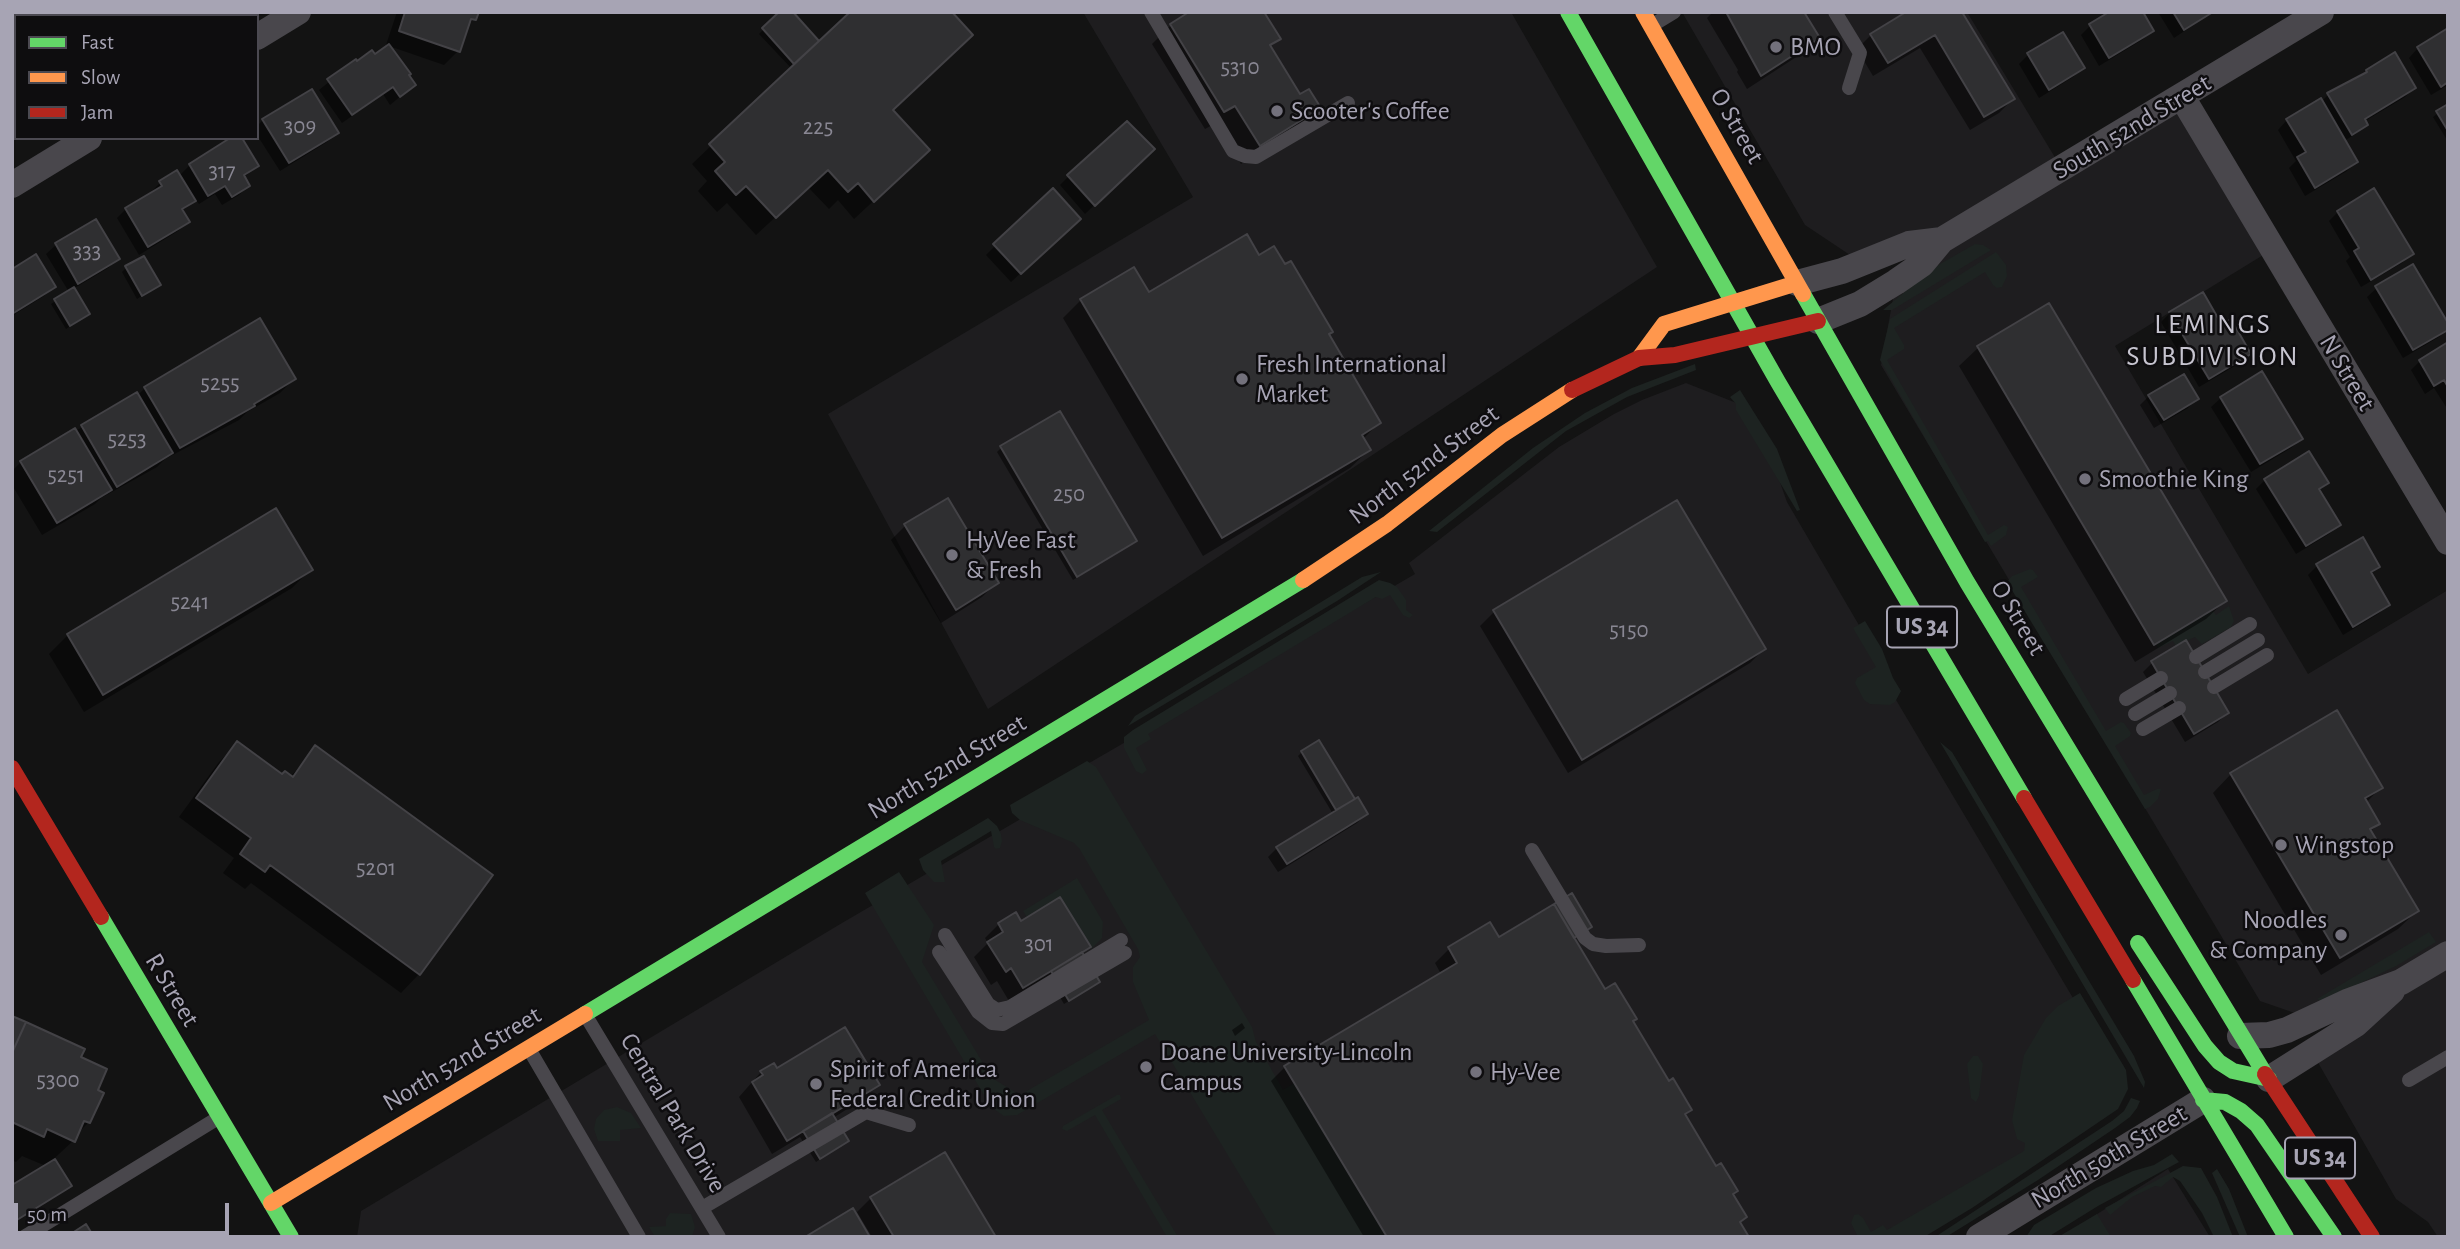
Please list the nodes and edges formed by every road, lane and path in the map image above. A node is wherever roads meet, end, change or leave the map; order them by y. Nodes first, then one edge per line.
1 (298, 12) edge
2 (1151, 12) edge
3 (1568, 12) edge
4 (1674, 12) edge
5 (1835, 12) edge
6 (2321, 12) edge
7 (1647, 19) edge
8 (259, 36) edge
9 (1849, 88) dead end
10 (2182, 97) junction
11 (1348, 103) dead end
12 (86, 140) edge
13 (12, 185) edge
14 (1942, 240) junction
15 (1797, 283) junction
16 (1734, 302) junction
17 (1818, 321) junction
18 (1752, 335) junction
19 (1639, 358) junction
20 (2448, 542) edge
21 (2249, 624) dead end
22 (2258, 640) dead end
23 (2267, 655) dead end
24 (2196, 657) dead end
25 (2205, 672) dead end
26 (2161, 678) dead end
27 (2214, 687) dead end
28 (2170, 693) dead end
29 (2126, 699) dead end
30 (2179, 708) dead end
31 (2135, 714) dead end
32 (2143, 729) dead end
33 (12, 768) edge
34 (2023, 797) junction
35 (1532, 850) dead end
36 (2078, 859) dead end
37 (2133, 934) dead end
38 (945, 935) dead end
39 (1639, 945) dead end
40 (940, 952) dead end
41 (2448, 954) edge
42 (2401, 982) junction
43 (585, 1014) junction
44 (2240, 1036) junction
45 (528, 1048) junction
46 (2448, 1057) edge
47 (2269, 1079) junction
48 (2409, 1080) dead end
49 (2203, 1100) junction
50 (219, 1117) junction
51 (909, 1125) dead end
52 (271, 1203) junction
53 (702, 1208) junction
54 (24, 1237) edge
55 (291, 1237) edge
56 (639, 1237) edge
57 (719, 1237) edge
58 (1979, 1237) edge
59 (2286, 1237) edge
60 (2334, 1237) edge
61 (2372, 1237) edge

1 - 8 street
2 - 11 lane
3 - 16 main road, US 34
4 - 7 lane
5 - 9 lane
6 - 10 street, South 52nd Street
7 - 15 main road, O Street / US 34
10 - 14 street, South 52nd Street
10 - 20 street, N Street
12 - 13 street
14 - 15 street, South 52nd Street
14 - 17 street, South 52nd Street
15 - 16 main road, North 52nd Street
15 - 17 main road, O Street / US 34
16 - 18 main road, US 34
16 - 19 main road, North 52nd Street
17 - 18 main road, North 52nd Street
17 - 44 main road, O Street / US 34
18 - 19 main road, North 52nd Street
18 - 34 main road, US 34
19 - 43 main road, North 52nd Street
21 - 24 lane
22 - 25 lane
23 - 27 lane
26 - 29 lane
28 - 31 lane
30 - 32 lane
33 - 50 main road, R Street
34 - 36 main road
34 - 49 main road, US 34
35 - 39 lane
37 - 47 main road
38 - 40 lane
41 - 42 street
42 - 44 street
42 - 47 street
43 - 45 main road, North 52nd Street
43 - 53 lane, Central Park Drive
44 - 47 main road, O Street / US 34
45 - 52 main road, North 52nd Street
45 - 56 lane
46 - 48 lane
47 - 61 main road, O Street / US 34
49 - 58 street, North 50th Street
49 - 59 main road, US 34
49 - 60 main road
50 - 52 main road, R Street
50 - 54 lane
51 - 53 lane
52 - 55 main road, R Street
53 - 57 lane, Central Park Drive

